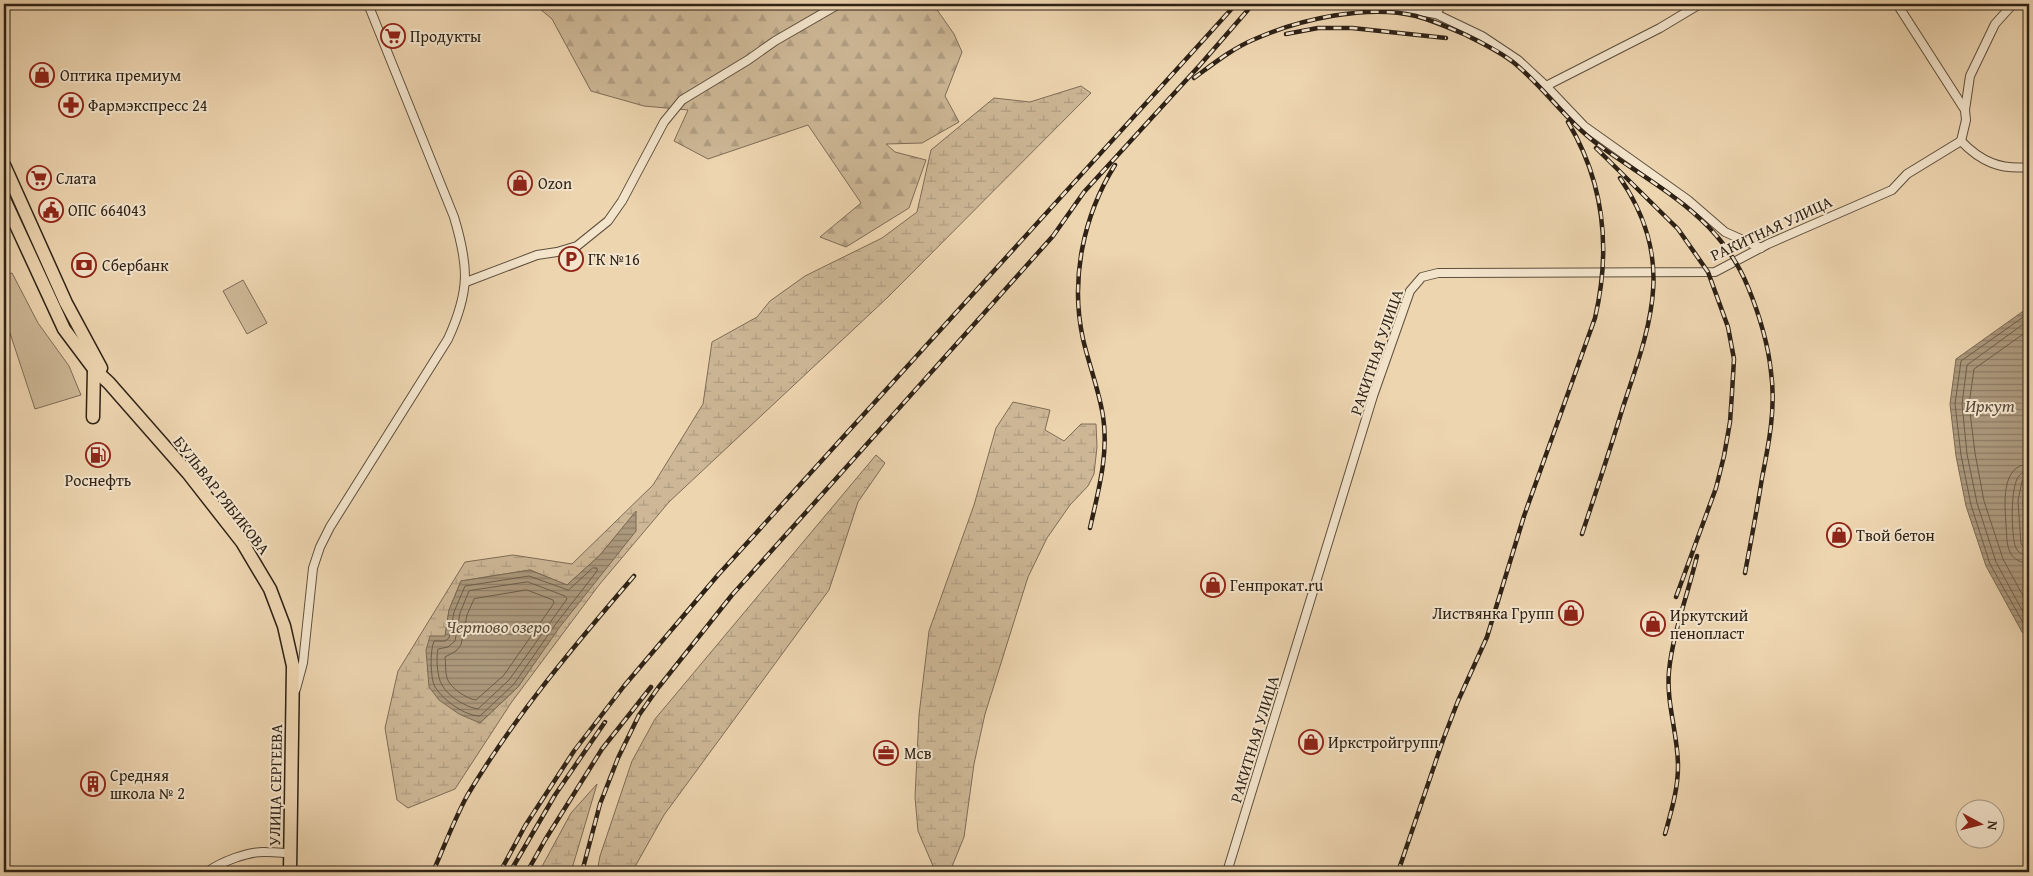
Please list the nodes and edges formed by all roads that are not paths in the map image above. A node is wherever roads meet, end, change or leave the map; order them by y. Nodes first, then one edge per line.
1 (368, 4) edge
2 (839, 4) edge
3 (1390, 4) edge
4 (1442, 4) edge
5 (1700, 4) edge
6 (1897, 4) edge
7 (2013, 4) edge
8 (1436, 14) junction
9 (1546, 86) junction
10 (1965, 110) junction
11 (1961, 142) junction
12 (4, 165) edge
13 (2029, 167) edge
14 (4, 199) edge
15 (1761, 248) junction
16 (466, 282) junction
17 (94, 369) junction
18 (110, 383) junction
19 (92, 417) dead end
20 (294, 699) junction
21 (290, 853) junction
22 (206, 872) edge
23 (290, 872) edge
24 (1227, 872) edge

1 - 16 street
2 - 16 street
3 - 8 street
4 - 8 street
5 - 9 street
6 - 10 street
7 - 10 street
8 - 9 street
9 - 15 street
10 - 11 street
11 - 13 street
11 - 15 street, РАКИТНАЯ УЛИЦА
12 - 18 main road, БУЛЬВАР РЯБИКОВА
14 - 17 main road, БУЛЬВАР РЯБИКОВА
15 - 24 street, РАКИТНАЯ УЛИЦА
16 - 20 street
17 - 18 main road, БУЛЬВАР РЯБИКОВА
17 - 19 main road
18 - 20 main road, БУЛЬВАР РЯБИКОВА
20 - 21 main road, УЛИЦА СЕРГЕЕВА
21 - 22 street
21 - 23 main road, УЛИЦА СЕРГЕЕВА

